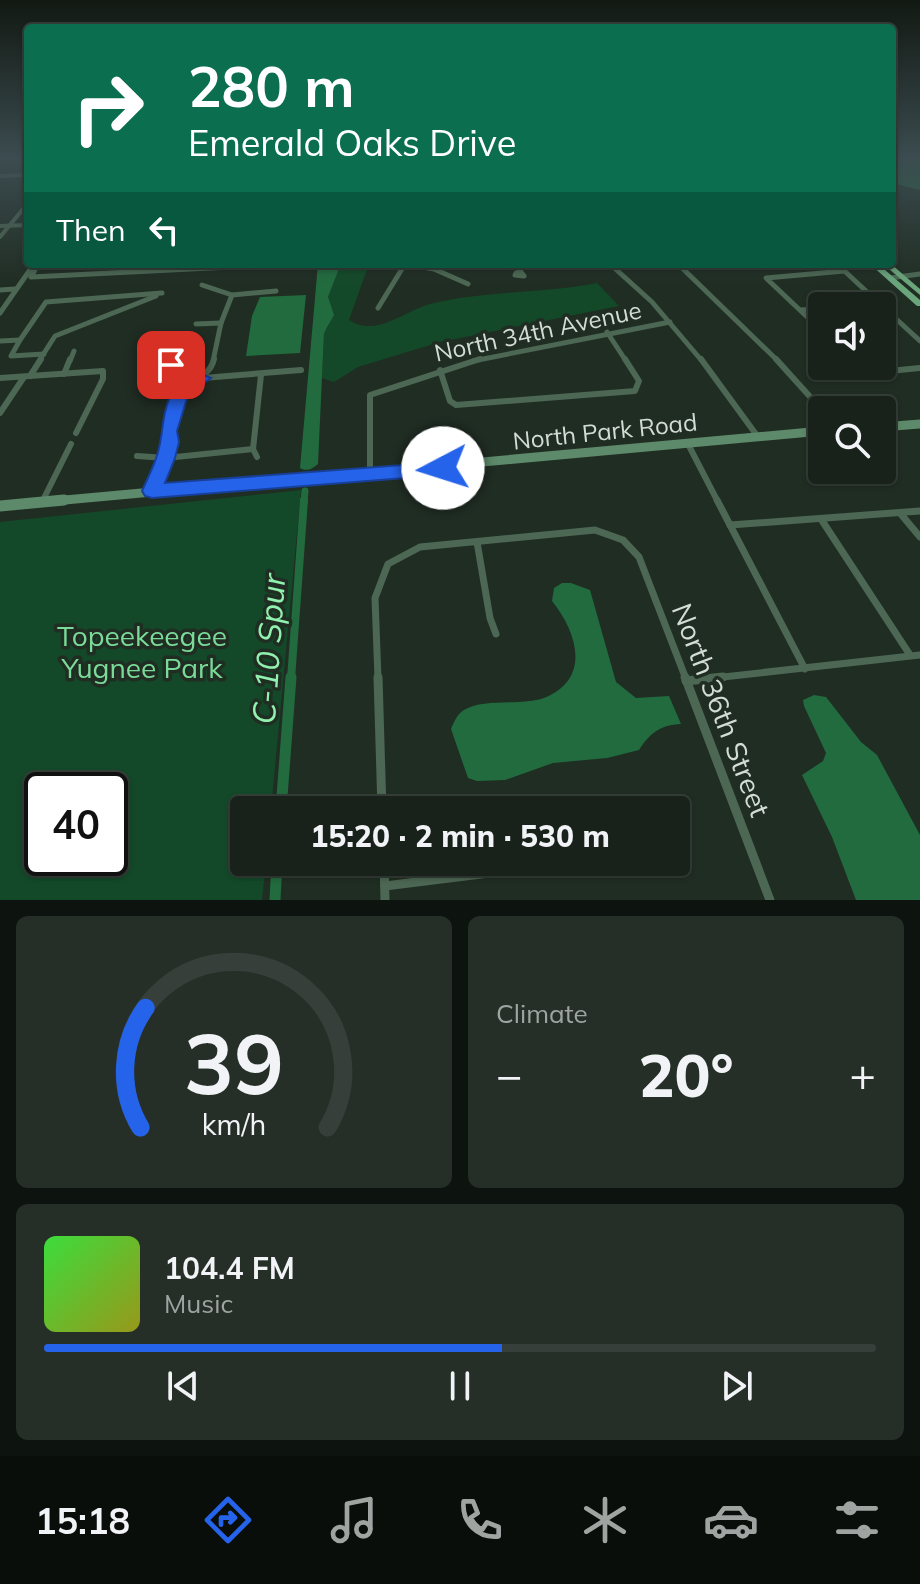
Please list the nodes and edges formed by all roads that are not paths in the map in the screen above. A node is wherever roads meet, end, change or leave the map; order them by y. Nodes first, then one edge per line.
1 (24, 208) edge
2 (24, 225) edge
3 (0, 226) edge
4 (9, 226) junction
5 (0, 237) edge
6 (33, 268) edge
7 (34, 268) edge
8 (141, 268) edge
9 (165, 268) edge
10 (187, 268) edge
11 (401, 268) edge
12 (438, 268) edge
13 (524, 268) edge
14 (613, 268) edge
15 (682, 268) edge
16 (841, 268) edge
17 (879, 268) edge
18 (892, 268) edge
19 (141, 271) junction
20 (163, 271) junction
21 (844, 271) junction
22 (519, 272) dead end
23 (920, 276) edge
24 (902, 277) junction
25 (890, 278) junction
26 (468, 284) dead end
27 (202, 285) dead end
28 (15, 289) junction
29 (0, 290) edge
30 (276, 291) dead end
31 (866, 292) edge
32 (920, 293) edge
33 (232, 295) junction
34 (920, 304) edge
35 (378, 308) dead end
36 (800, 310) junction
37 (808, 310) edge
38 (0, 313) edge
39 (808, 318) edge
40 (896, 319) edge
41 (670, 322) junction
42 (221, 323) junction
43 (196, 324) dead end
44 (607, 332) junction
45 (20, 340) junction
46 (0, 341) edge
47 (920, 341) edge
48 (74, 351) dead end
49 (44, 354) junction
50 (920, 368) edge
51 (896, 369) edge
52 (301, 370) dead end
53 (440, 370) junction
54 (182, 372) dead end
55 (64, 374) junction
56 (261, 375) junction
57 (27, 376) junction
58 (0, 378) edge
59 (203, 378) junction
60 (809, 396) edge
61 (0, 413) edge
62 (920, 424) edge
63 (896, 426) edge
64 (808, 432) edge
65 (76, 433) dead end
66 (758, 437) junction
67 (71, 444) dead end
68 (688, 444) junction
69 (253, 449) junction
70 (137, 456) dead end
71 (257, 457) dead end
72 (166, 458) junction
73 (370, 475) junction
74 (152, 491) junction
75 (42, 502) junction
76 (3, 507) edge
77 (920, 511) edge
78 (900, 513) junction
79 (821, 519) junction
80 (730, 525) junction
81 (920, 537) edge
82 (477, 542) junction
83 (496, 634) dead end
84 (915, 655) edge
85 (805, 669) junction
86 (686, 681) junction
87 (382, 796) edge
88 (385, 876) edge
89 (465, 876) edge
90 (385, 886) junction
91 (385, 900) edge
92 (770, 900) edge

1 - 4 street
2 - 4 street
3 - 4 street
4 - 5 street
6 - 28 street
7 - 19 street
8 - 19 street
9 - 20 street
10 - 20 street
11 - 35 street
12 - 26 street
13 - 22 street
14 - 41 street
15 - 60 street
16 - 21 street
17 - 25 main road
18 - 24 main road
19 - 20 street
21 - 31 street
21 - 36 street
23 - 24 street
24 - 25 street
24 - 32 main road
25 - 34 main road
27 - 33 street
28 - 29 street
28 - 38 street
30 - 33 street
33 - 42 street
36 - 37 street
36 - 39 street
40 - 47 street
41 - 44 street, North 34th Avenue
41 - 66 street
42 - 43 street
42 - 59 street
44 - 53 street, North 34th Avenue
44 - 53 street
45 - 46 street
45 - 49 street
45 - 49 street
48 - 55 street
49 - 57 street
50 - 51 street
52 - 56 street
53 - 73 street, North 34th Avenue
54 - 59 street
55 - 57 street
55 - 65 street
56 - 59 street
56 - 69 street
57 - 58 street
57 - 61 street
59 - 72 street
62 - 63 street
64 - 66 street, North Park Road
66 - 68 street, North Park Road
67 - 75 street
68 - 73 street, North Park Road
68 - 80 street
69 - 71 street
69 - 72 street
70 - 72 street
72 - 74 street
73 - 74 street, North Park Road
74 - 75 street, North Park Road
75 - 76 street, North Park Road
77 - 78 street
78 - 79 street
78 - 81 street
79 - 80 street
79 - 84 street
80 - 85 street
82 - 83 street
82 - 86 street, North 36th Street
82 - 87 street
84 - 85 street
85 - 86 street
86 - 92 street, North 36th Street
88 - 90 street
89 - 90 street
90 - 91 street

